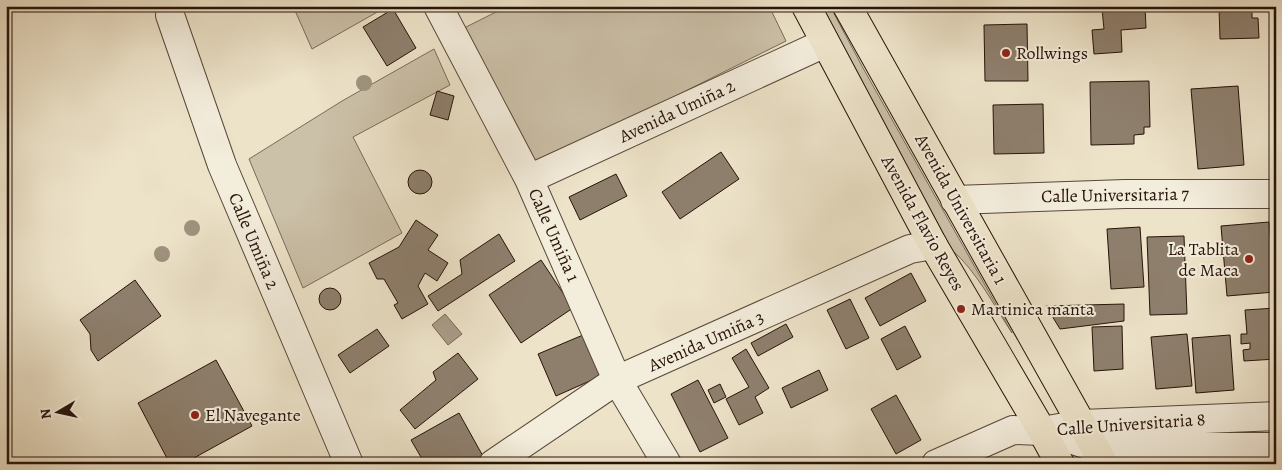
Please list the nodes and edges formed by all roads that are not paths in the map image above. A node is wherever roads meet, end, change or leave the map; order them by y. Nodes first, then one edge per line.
1 (438, 6) edge
2 (806, 6) edge
3 (848, 6) edge
4 (170, 14) dead end
5 (825, 43) junction
6 (529, 179) junction
7 (1276, 194) edge
8 (955, 200) junction
9 (933, 245) junction
10 (618, 380) junction
11 (1276, 416) edge
12 (1042, 431) junction
13 (1093, 445) edge
14 (1276, 446) edge
15 (349, 464) edge
16 (493, 464) edge
17 (667, 464) edge
18 (936, 464) edge
19 (1060, 464) edge

1 - 6 street, Calle Umiña 1
2 - 5 main road, Avenida Flavio Reyes
3 - 8 main road, Avenida Universitaria 1
4 - 15 street, Calle Umiña 2
5 - 6 street, Avenida Umiña 2
5 - 9 main road, Avenida Flavio Reyes
6 - 10 street, Calle Umiña 1
7 - 8 street, Calle Universitaria 7
8 - 13 main road, Avenida Universitaria 1
9 - 10 street, Avenida Umiña 3
9 - 12 main road, Avenida Flavio Reyes
10 - 16 street, Avenida Umiña 3
10 - 17 street, Calle Umiña 1
11 - 13 street, Calle Universitaria 8
12 - 13 street, Calle Universitaria 8
12 - 18 street, Calle Universitaria 8
12 - 19 main road, Avenida Flavio Reyes
13 - 14 street, Calle Universitaria 8

